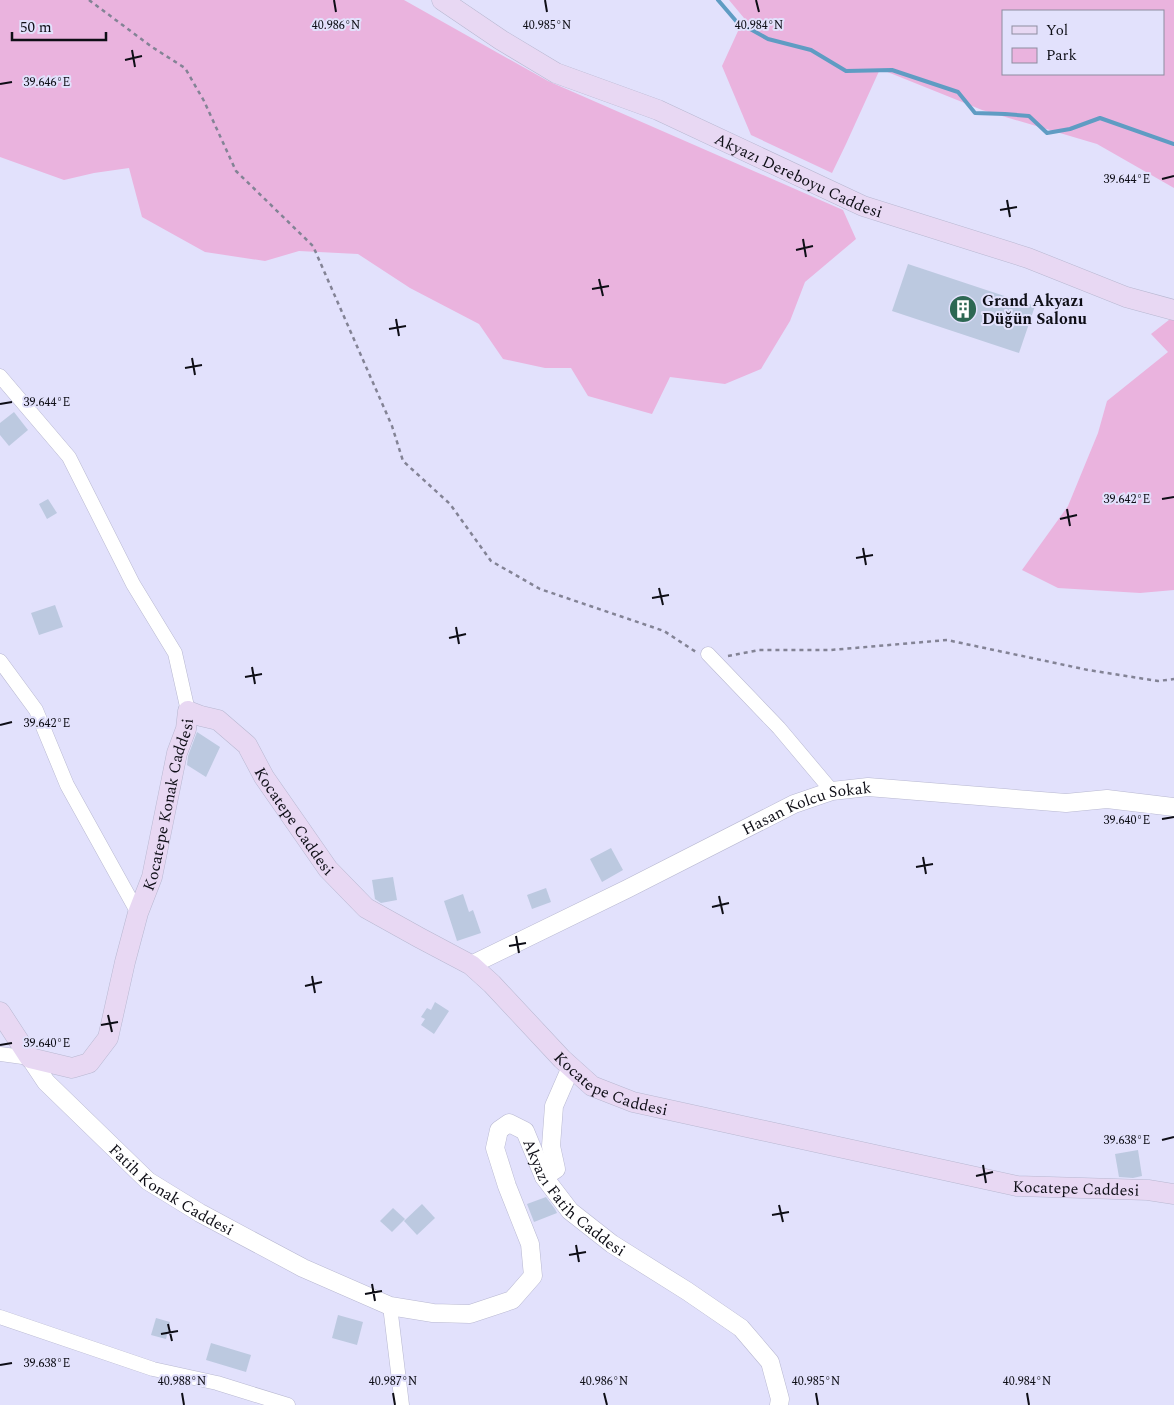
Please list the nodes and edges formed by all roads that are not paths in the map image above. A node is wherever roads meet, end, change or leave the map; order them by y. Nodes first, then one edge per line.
1 (442, 0) edge
2 (1174, 310) edge
3 (0, 376) edge
4 (708, 654) road end
5 (0, 661) edge
6 (188, 711) junction
7 (832, 791) junction
8 (1174, 808) edge
9 (138, 913) junction
10 (471, 965) junction
11 (0, 1012) edge
12 (0, 1054) edge
13 (30, 1058) junction
14 (571, 1067) junction
15 (544, 1177) junction
16 (1174, 1194) edge
17 (390, 1306) junction
18 (0, 1317) edge
19 (288, 1405) edge
20 (402, 1405) edge
21 (780, 1405) edge

1 - 2 main road, Akyazı Dereboyu Caddesi
3 - 6 street, Kocatepe Konak Caddesi
4 - 7 street
5 - 9 street
6 - 9 main road, Kocatepe Konak Caddesi
6 - 10 main road, Kocatepe Caddesi
7 - 8 street, Hasan Kolcu Sokak
7 - 10 street, Hasan Kolcu Sokak
9 - 13 main road, Kocatepe Konak Caddesi
10 - 14 main road, Kocatepe Caddesi
11 - 13 main road, Fatih Konak Caddesi
12 - 13 street
13 - 17 street, Fatih Konak Caddesi
14 - 15 street
14 - 16 main road, Kocatepe Caddesi
15 - 17 street, Akyazı Fatih Caddesi
15 - 21 street, Akyazı Fatih Caddesi
17 - 20 street
18 - 19 street

